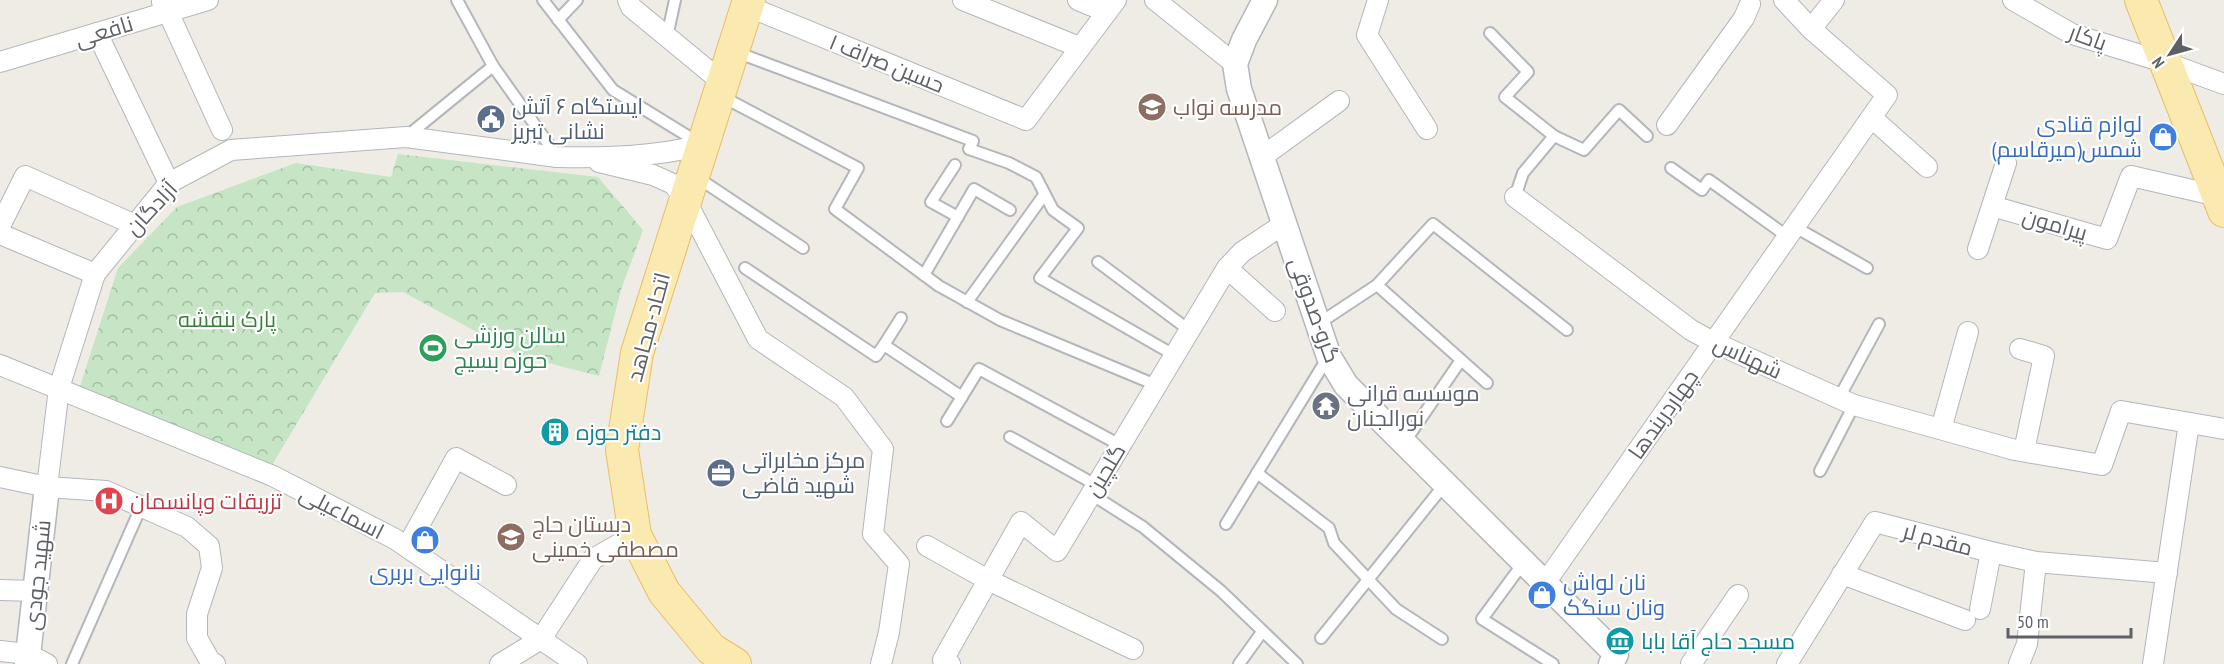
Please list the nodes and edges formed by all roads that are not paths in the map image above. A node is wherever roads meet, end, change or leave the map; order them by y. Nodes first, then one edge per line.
1 (208, 0) edge
2 (457, 0) edge
3 (543, 0) edge
4 (577, 0) edge
5 (628, 0) edge
6 (675, 0) edge
7 (963, 0) edge
8 (1078, 0) edge
9 (1155, 0) edge
10 (1265, 0) edge
11 (1378, 0) edge
12 (1784, 0) edge
13 (1834, 0) edge
14 (2013, 0) edge
15 (2141, 0) edge
16 (1750, 1) edge
17 (748, 3) edge
18 (164, 6) edge
19 (1112, 6) edge
20 (558, 20) junction
21 (1811, 29) junction
22 (97, 33) junction
23 (1490, 33) dead end
24 (667, 37) junction
25 (1079, 47) junction
26 (732, 51) junction
27 (0, 62) edge
28 (2167, 63) junction
29 (1235, 64) junction
30 (494, 66) junction
31 (2224, 84) edge
32 (720, 88) junction
33 (1339, 101) dead end
34 (1869, 123) junction
35 (1667, 125) dead end
36 (1427, 129) dead end
37 (222, 130) dead end
38 (1554, 135) junction
39 (1647, 135) dead end
40 (406, 137) junction
41 (557, 157) junction
42 (579, 157) junction
43 (1262, 157) junction
44 (2006, 163) dead end
45 (956, 165) dead end
46 (1927, 166) dead end
47 (1671, 168) dead end
48 (693, 173) junction
49 (169, 183) junction
50 (1044, 195) junction
51 (1515, 197) joint
52 (2221, 203) edge
53 (1992, 206) junction
54 (1010, 210) dead end
55 (958, 217) junction
56 (1284, 224) junction
57 (135, 225) junction
58 (0, 226) edge
59 (1792, 232) junction
60 (0, 234) edge
61 (803, 248) dead end
62 (1978, 249) dead end
63 (1098, 262) dead end
64 (745, 268) dead end
65 (1227, 268) junction
66 (1867, 268) dead end
67 (95, 273) junction
68 (924, 275) junction
69 (1377, 285) junction
70 (967, 302) junction
71 (1275, 311) dead end
72 (901, 318) dead end
73 (1318, 324) junction
74 (1879, 324) dead end
75 (1189, 330) junction
76 (1567, 330) dead end
77 (1968, 332) dead end
78 (1713, 342) junction
79 (884, 345) junction
80 (2020, 349) dead end
81 (1174, 355) junction
82 (1329, 357) junction
83 (1461, 360) junction
84 (0, 365) edge
85 (1487, 383) dead end
86 (1156, 385) junction
87 (59, 388) junction
88 (962, 397) junction
89 (1847, 401) junction
90 (947, 421) dead end
91 (2189, 423) junction
92 (1941, 429) junction
93 (2224, 429) edge
94 (1010, 437) dead end
95 (1404, 443) junction
96 (1120, 445) junction
97 (2020, 450) junction
98 (1820, 471) dead end
99 (1257, 473) junction
100 (0, 477) edge
101 (1446, 484) junction
102 (506, 485) dead end
103 (47, 487) junction
104 (1094, 490) junction
105 (141, 507) junction
106 (1227, 524) dead end
107 (635, 535) junction
108 (927, 546) dead end
109 (407, 547) junction
110 (1990, 552) junction
111 (1524, 562) junction
112 (2037, 562) junction
113 (2167, 573) junction
114 (1842, 574) junction
115 (988, 580) junction
116 (1368, 580) junction
117 (1545, 583) junction
118 (0, 590) edge
119 (35, 591) junction
120 (1738, 595) dead end
121 (1262, 632) junction
122 (1321, 638) dead end
123 (541, 639) junction
124 (1442, 639) dead end
125 (1133, 649) dead end
126 (0, 651) edge
127 (34, 661) edge
128 (1619, 661) edge
129 (72, 664) edge
130 (215, 664) edge
131 (500, 664) edge
132 (577, 664) edge
133 (735, 664) edge
134 (881, 664) edge
135 (950, 664) edge
136 (1239, 664) edge
137 (1297, 664) edge
138 (1553, 664) edge
139 (1691, 664) edge
140 (1787, 664) edge
141 (2019, 664) edge
142 (2153, 664) edge

1 - 18 street, نافعی
2 - 30 lane
3 - 20 lane
4 - 20 lane
5 - 24 street
6 - 24 lane
7 - 25 street
8 - 19 street
9 - 29 street
10 - 29 street
11 - 36 street
12 - 21 street
13 - 21 street
14 - 28 street, پاکار
15 - 28 main road
16 - 35 street
17 - 25 street, حسین صراف ۱
17 - 26 main road, اتحاد-مجاهد
18 - 22 street, نافعی
18 - 37 street
19 - 25 street
20 - 48 lane
21 - 34 street, چهاردربندها
22 - 27 street, نافعی
22 - 49 street
23 - 38 lane
24 - 32 street
26 - 32 main road, اتحاد-مجاهد
26 - 50 lane
28 - 31 street, پاکار
28 - 52 main road
29 - 43 street, گرو-صدوقی
30 - 40 lane
30 - 41 lane
32 - 48 main road, اتحاد-مجاهد
32 - 68 lane
33 - 43 street
34 - 46 street
34 - 59 street, چهاردربندها
38 - 39 lane
38 - 51 lane
40 - 41 street, آزادگان
40 - 49 street, آزادگان
41 - 42 street, آزادگان
42 - 48 street
42 - 48 street
43 - 56 street, گرو-صدوقی
44 - 53 street, پیرامون
45 - 55 lane
47 - 59 lane
48 - 61 lane
48 - 107 main road, اتحاد-مجاهد
48 - 134 street
49 - 57 street, آزادگان
50 - 70 lane
50 - 81 lane
51 - 78 street, شهناس
52 - 53 street, پیرامون
53 - 62 street, پیرامون
54 - 55 lane
55 - 68 lane
56 - 65 street, گلچین
56 - 73 street, گرو-صدوقی
57 - 58 street
57 - 67 street, آزادگان
59 - 66 lane
59 - 78 street, چهاردربندها
60 - 67 street
63 - 75 lane
64 - 79 lane
65 - 71 street
65 - 75 street, گلچین
67 - 87 street, آزادگان
68 - 70 lane
69 - 73 lane
69 - 76 lane
69 - 83 lane
70 - 86 lane
72 - 79 lane
73 - 82 street, گرو-صدوقی
74 - 89 lane
75 - 81 street, گلچین
77 - 92 street
78 - 89 street, شهناس
78 - 117 street, چهاردربندها
79 - 88 lane
80 - 97 street
81 - 86 street, گلچین
82 - 95 street, گرو-صدوقی
82 - 99 lane
83 - 85 lane
83 - 95 lane
84 - 87 street, اسماعیلی
86 - 96 street, گلچین
87 - 103 street, آزادگان
87 - 109 street, اسماعیلی
88 - 90 lane
88 - 96 lane
89 - 92 street, شهناس
89 - 98 lane
91 - 93 street
91 - 97 street, شهناس
91 - 113 street
92 - 97 street, شهناس
94 - 104 lane
95 - 101 street, گرو-صدوقی
96 - 104 street, گلچین
99 - 106 lane
99 - 116 lane
100 - 103 street
101 - 111 street, گرو-صدوقی
101 - 116 lane
102 - 109 street
103 - 105 street
103 - 119 street, شهید جودی
104 - 115 street, گلچین
104 - 121 lane
105 - 129 lane
105 - 130 street
107 - 123 street
107 - 133 main road, اتحاد-مجاهد
108 - 115 street
109 - 123 street, اسماعیلی
110 - 112 street, مقدم لر
110 - 114 street, مقدم لر
110 - 114 street
111 - 117 street, گرو-صدوقی
111 - 138 lane
112 - 113 street, مقدم لر
112 - 141 street
113 - 142 street
114 - 140 street, مقدم لر
115 - 125 street
115 - 135 street, گلچین
116 - 122 lane
116 - 124 lane
117 - 128 street, گرو-صدوقی
118 - 119 street
119 - 127 street, شهید جودی
120 - 139 street
121 - 136 lane
121 - 137 lane
123 - 131 street
123 - 132 street, اسماعیلی
126 - 127 street

